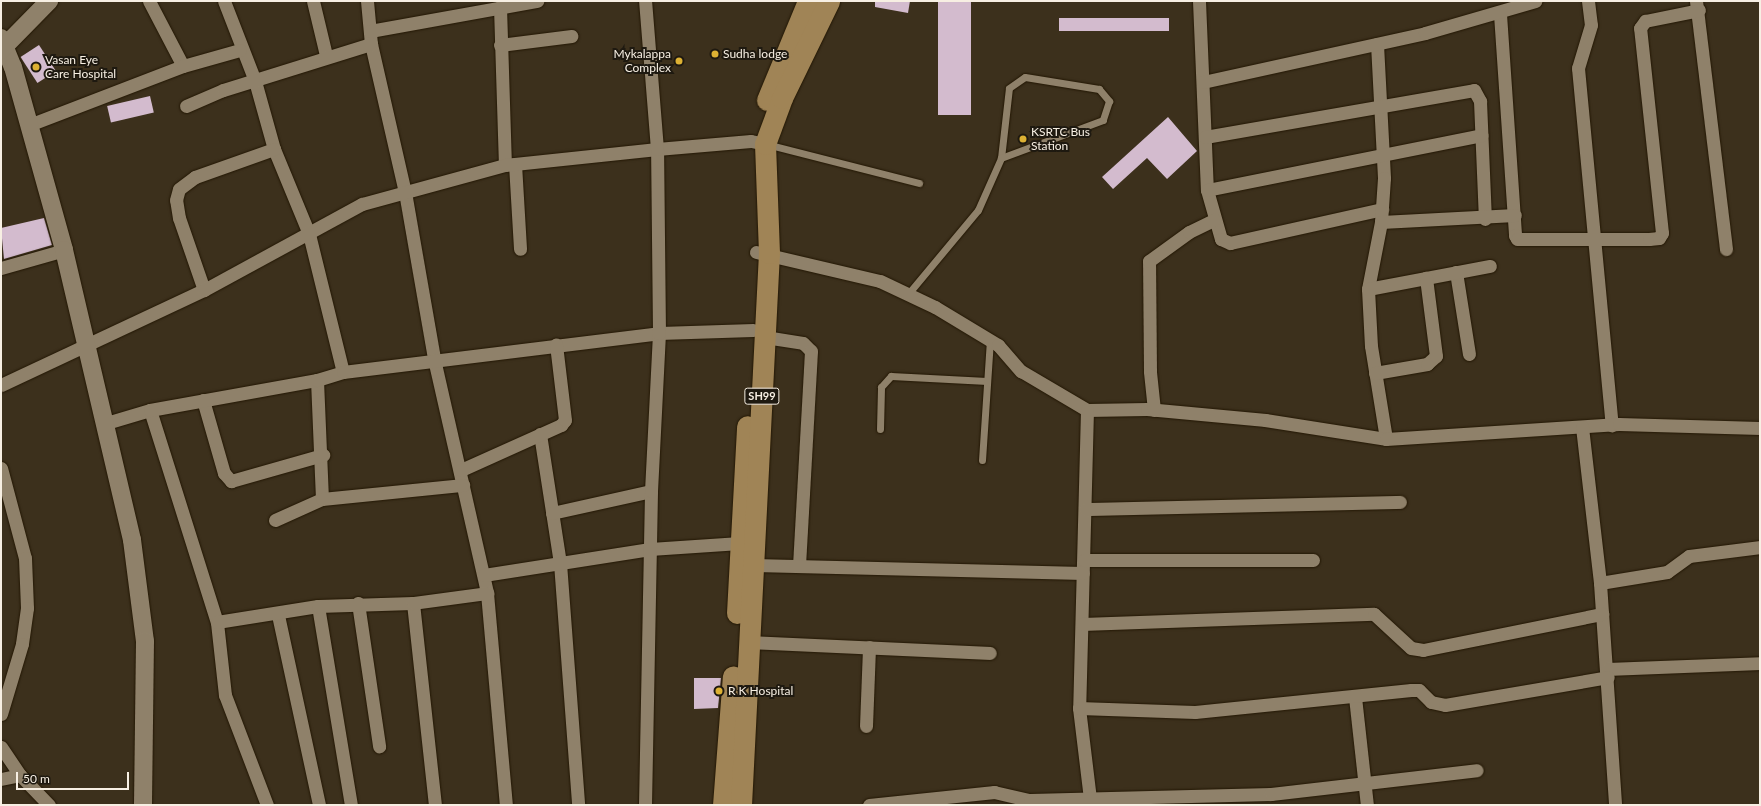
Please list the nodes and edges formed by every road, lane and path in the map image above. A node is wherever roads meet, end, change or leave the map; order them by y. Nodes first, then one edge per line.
1 (49, 1) edge
2 (149, 1) edge
3 (224, 1) edge
4 (313, 1) edge
5 (367, 1) edge
6 (537, 1) edge
7 (645, 1) edge
8 (808, 1) edge
9 (829, 1) edge
10 (1199, 1) edge
11 (1535, 1) edge
12 (1588, 1) edge
13 (516, 2) edge
14 (500, 6) junction
15 (1697, 6) edge
16 (1500, 14) junction
17 (370, 31) junction
18 (571, 36) dead end
19 (371, 44) junction
20 (1377, 44) junction
21 (2, 45) edge
22 (500, 45) junction
23 (240, 50) junction
24 (326, 56) junction
25 (183, 66) junction
26 (255, 81) junction
27 (1203, 82) junction
28 (1381, 105) junction
29 (186, 106) dead end
30 (29, 126) junction
31 (1482, 135) junction
32 (1205, 137) junction
33 (758, 143) junction
34 (657, 148) junction
35 (274, 149) junction
36 (1382, 153) junction
37 (1001, 158) junction
38 (510, 164) junction
39 (919, 183) dead end
40 (1208, 190) junction
41 (405, 192) junction
42 (1382, 215) junction
43 (1515, 215) junction
44 (1486, 218) junction
45 (1214, 220) junction
46 (309, 234) junction
47 (1593, 239) junction
48 (520, 249) dead end
49 (1726, 249) dead end
50 (64, 250) junction
51 (762, 252) junction
52 (1490, 266) dead end
53 (1, 268) edge
54 (1456, 272) junction
55 (1426, 278) junction
56 (1368, 289) junction
57 (204, 290) junction
58 (908, 294) junction
59 (659, 333) junction
60 (759, 333) junction
61 (990, 340) junction
62 (87, 342) junction
63 (556, 345) junction
64 (1469, 354) dead end
65 (434, 359) junction
66 (343, 372) junction
67 (1375, 373) junction
68 (317, 380) junction
69 (987, 381) junction
70 (1, 385) edge
71 (203, 400) junction
72 (150, 410) junction
73 (1087, 410) junction
74 (1154, 410) junction
75 (103, 424) junction
76 (1612, 425) junction
77 (1582, 427) junction
78 (1760, 428) edge
79 (880, 429) dead end
80 (540, 434) junction
81 (1386, 439) junction
82 (322, 454) junction
83 (982, 460) dead end
84 (1, 468) edge
85 (461, 470) junction
86 (463, 485) junction
87 (651, 491) junction
88 (322, 499) junction
89 (1400, 502) dead end
90 (1085, 510) junction
91 (552, 512) junction
92 (275, 520) dead end
93 (740, 543) junction
94 (1760, 547) edge
95 (650, 549) junction
96 (1313, 560) dead end
97 (560, 563) junction
98 (754, 565) junction
99 (799, 566) junction
100 (1084, 566) junction
101 (484, 575) junction
102 (1600, 583) junction
103 (487, 593) junction
104 (358, 603) junction
105 (413, 603) junction
106 (318, 606) junction
107 (1602, 614) junction
108 (278, 615) junction
109 (217, 622) junction
110 (1082, 624) junction
111 (749, 642) junction
112 (869, 647) junction
113 (990, 653) dead end
114 (1760, 663) edge
115 (1608, 673) junction
116 (1355, 696) junction
117 (1079, 708) junction
118 (1, 714) edge
119 (866, 726) dead end
120 (379, 746) dead end
121 (1, 747) edge
122 (1477, 770) dead end
123 (20, 775) junction
124 (1, 779) edge
125 (1363, 786) junction
126 (1090, 799) junction
127 (1072, 802) edge
128 (49, 805) edge
129 (143, 805) edge
130 (268, 805) edge
131 (319, 805) edge
132 (351, 805) edge
133 (435, 805) edge
134 (506, 805) edge
135 (578, 805) edge
136 (645, 805) edge
137 (723, 805) edge
138 (741, 805) edge
139 (869, 805) edge
140 (1368, 805) edge
141 (1615, 805) edge

1 - 21 street
2 - 25 street
3 - 23 street
4 - 24 street
5 - 17 street
6 - 13 street
7 - 34 street
8 - 33 main road, SH99
9 - 33 main road, SH99
10 - 27 street
11 - 16 street
12 - 47 street
13 - 14 street
14 - 17 street
14 - 22 street
15 - 47 street
15 - 49 street
16 - 20 street
16 - 43 street
17 - 19 street
18 - 22 street
19 - 24 street
19 - 41 street
20 - 27 street
20 - 28 street
21 - 30 street
22 - 38 street
23 - 25 street
23 - 26 street
24 - 26 street
25 - 30 street
26 - 29 street
26 - 35 street
27 - 32 street
28 - 31 street
28 - 32 street
28 - 36 street
30 - 50 street
31 - 36 street
31 - 44 street
32 - 40 street
33 - 34 street
33 - 39 lane
33 - 51 main road, SH99
34 - 38 street
34 - 59 street
35 - 46 street
35 - 57 street
36 - 40 street
36 - 42 street
37 - 37 lane
37 - 58 lane
38 - 41 street
38 - 48 street
40 - 45 street
41 - 46 street
41 - 65 street
42 - 44 street
42 - 45 street
42 - 56 street
43 - 44 street
43 - 47 street
45 - 74 street
46 - 57 street
46 - 66 street
47 - 76 street
50 - 53 street
50 - 62 street
51 - 58 street
51 - 60 main road, SH99
52 - 54 street
54 - 55 street
54 - 64 street
55 - 56 street
55 - 67 street
56 - 67 street
57 - 62 street
58 - 61 street
59 - 60 street
59 - 63 street
59 - 87 street
60 - 93 main road, SH99
60 - 98 main road, SH99
60 - 99 street
61 - 69 lane
61 - 73 street
62 - 70 street
62 - 75 street
63 - 65 street
63 - 80 street
65 - 66 street
65 - 85 street
66 - 68 street
67 - 81 street
68 - 71 street
68 - 82 street
69 - 79 lane
69 - 83 lane
71 - 72 street
71 - 82 street
72 - 75 street
72 - 109 street
73 - 74 street
73 - 90 street
74 - 81 street
75 - 129 street
76 - 77 street
76 - 78 street
77 - 81 street
77 - 102 street
80 - 85 street
80 - 91 street
82 - 88 street
84 - 118 street
85 - 86 street
86 - 88 street
86 - 101 street
87 - 91 street
87 - 95 street
88 - 92 street
89 - 90 street
90 - 100 street
91 - 97 street
93 - 95 street
93 - 137 main road, SH99
94 - 102 street
95 - 97 street
95 - 136 street
96 - 100 street
97 - 101 street
97 - 135 street
98 - 99 street
98 - 111 main road, SH99
99 - 100 street
100 - 110 street
101 - 103 street
102 - 107 street
103 - 105 street
103 - 134 street
104 - 105 street
104 - 106 street
104 - 120 street
105 - 133 street
106 - 108 street
106 - 132 street
107 - 110 street
107 - 115 street
108 - 109 street
108 - 131 street
109 - 130 street
110 - 117 street
111 - 112 street
111 - 138 main road, SH99
112 - 113 street
112 - 119 street
114 - 115 street
115 - 116 street
115 - 141 street
116 - 117 street
116 - 125 street
117 - 126 street
121 - 123 street
122 - 125 street
123 - 124 street
123 - 128 street
125 - 126 street
125 - 140 street
126 - 127 street
127 - 139 street

